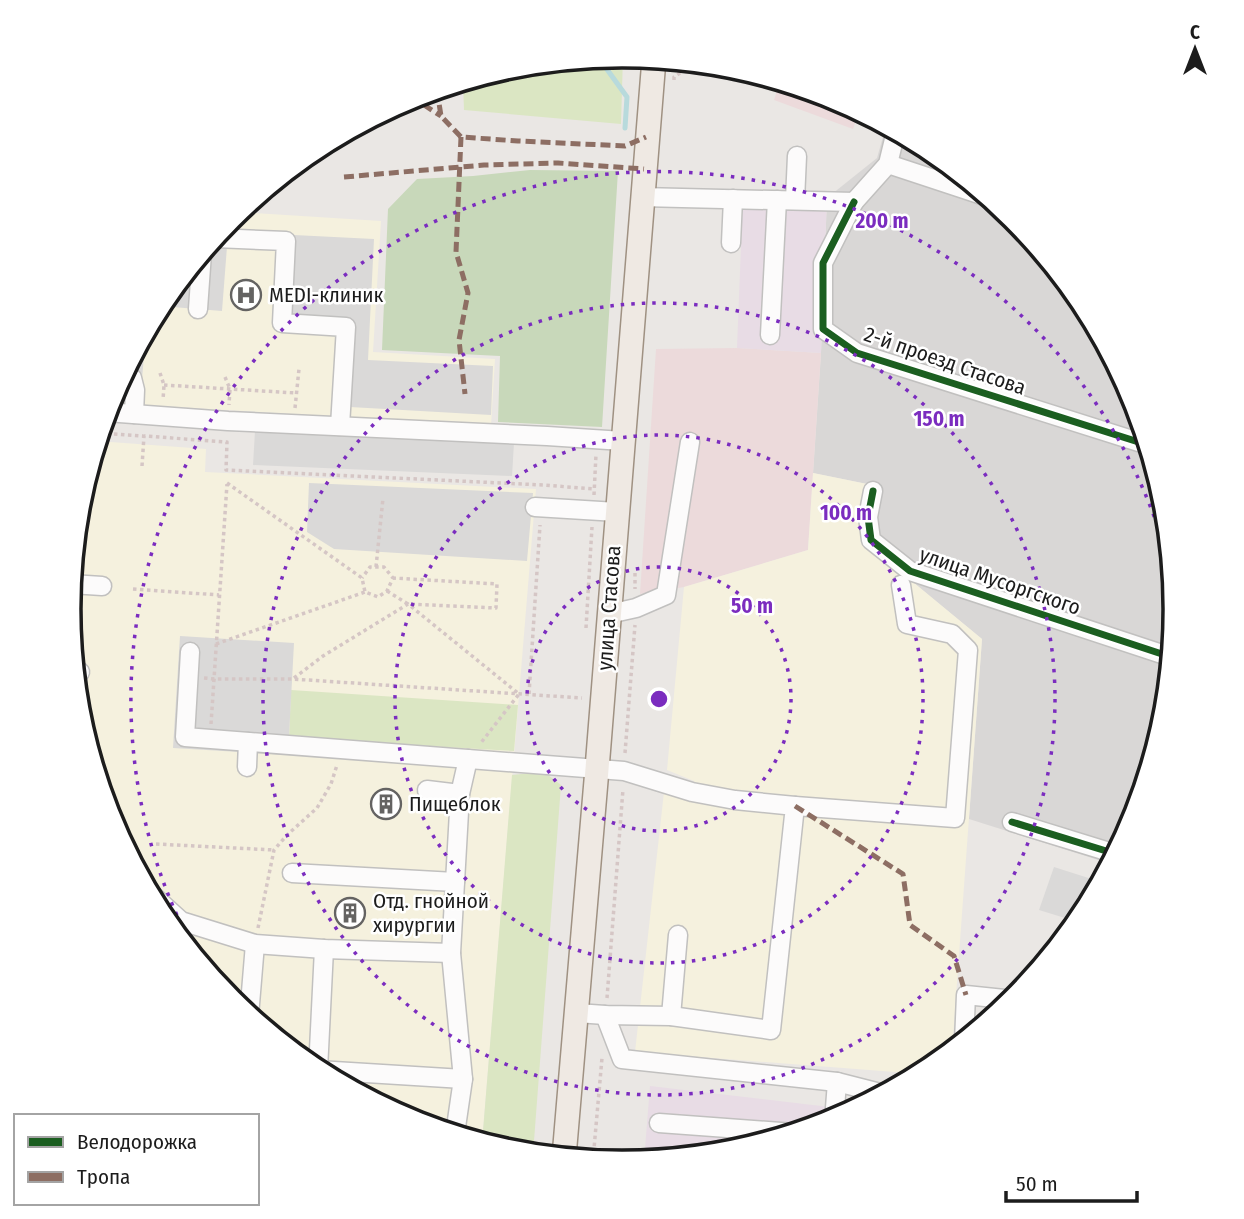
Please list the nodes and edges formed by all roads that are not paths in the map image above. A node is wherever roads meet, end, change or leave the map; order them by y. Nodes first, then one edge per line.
1 (652, 69) edge
2 (894, 141) edge
3 (797, 156) dead end
4 (888, 164) junction
5 (961, 188) edge
6 (642, 197) junction
7 (733, 199) junction
8 (786, 200) junction
9 (854, 202) junction
10 (228, 239) edge
11 (731, 243) dead end
12 (201, 270) edge
13 (198, 309) dead end
14 (770, 335) dead end
15 (132, 380) edge
16 (118, 413) edge
17 (134, 414) junction
18 (340, 426) junction
19 (623, 441) junction
20 (1137, 441) edge
21 (691, 442) dead end
22 (873, 491) dead end
23 (538, 508) road end
24 (617, 512) junction
25 (82, 585) edge
26 (901, 585) dead end
27 (102, 586) dead end
28 (608, 614) junction
29 (190, 652) dead end
30 (1161, 654) edge
31 (248, 742) junction
32 (468, 759) junction
33 (247, 767) dead end
34 (597, 769) junction
35 (427, 790) dead end
36 (460, 794) junction
37 (795, 806) junction
38 (1012, 822) dead end
39 (1106, 851) edge
40 (292, 873) dead end
41 (455, 882) junction
42 (178, 918) edge
43 (678, 935) dead end
44 (255, 944) junction
45 (324, 949) junction
46 (451, 953) junction
47 (998, 998) edge
48 (250, 1002) edge
49 (577, 1013) junction
50 (605, 1015) junction
51 (671, 1016) junction
52 (965, 1028) edge
53 (319, 1058) edge
54 (340, 1071) edge
55 (463, 1079) junction
56 (837, 1082) junction
57 (870, 1090) edge
58 (835, 1107) edge
59 (456, 1124) edge
60 (659, 1124) dead end
61 (765, 1131) edge
62 (566, 1148) edge

1 - 6 main road, улица Стасова
2 - 4 street
3 - 8 street
4 - 5 street
4 - 9 street
6 - 7 street
6 - 19 main road, улица Стасова
7 - 8 street
7 - 11 street
8 - 9 street
8 - 14 street
9 - 20 street, 2-й проезд Стасова
10 - 18 street
12 - 13 street
15 - 17 street
16 - 17 street
17 - 18 street
18 - 19 street
19 - 24 main road, улица Стасова
21 - 28 street
22 - 30 street, улица Мусоргского
23 - 24 street
24 - 28 main road, улица Стасова
25 - 27 street
26 - 37 street
28 - 34 main road, улица Стасова
29 - 31 street
31 - 32 street
31 - 33 street
32 - 34 street
32 - 36 street
34 - 37 street
34 - 49 main road, улица Стасова
35 - 36 street
36 - 41 street
37 - 51 street
38 - 39 street
40 - 41 street
41 - 46 street
42 - 44 street
43 - 51 street
44 - 45 street
44 - 48 street
45 - 46 street
45 - 53 street
46 - 55 street
47 - 52 street
49 - 50 street
49 - 62 main road, улица Стасова
50 - 51 street
50 - 56 street
54 - 55 street
55 - 59 street
56 - 57 street
56 - 58 street
60 - 61 street

